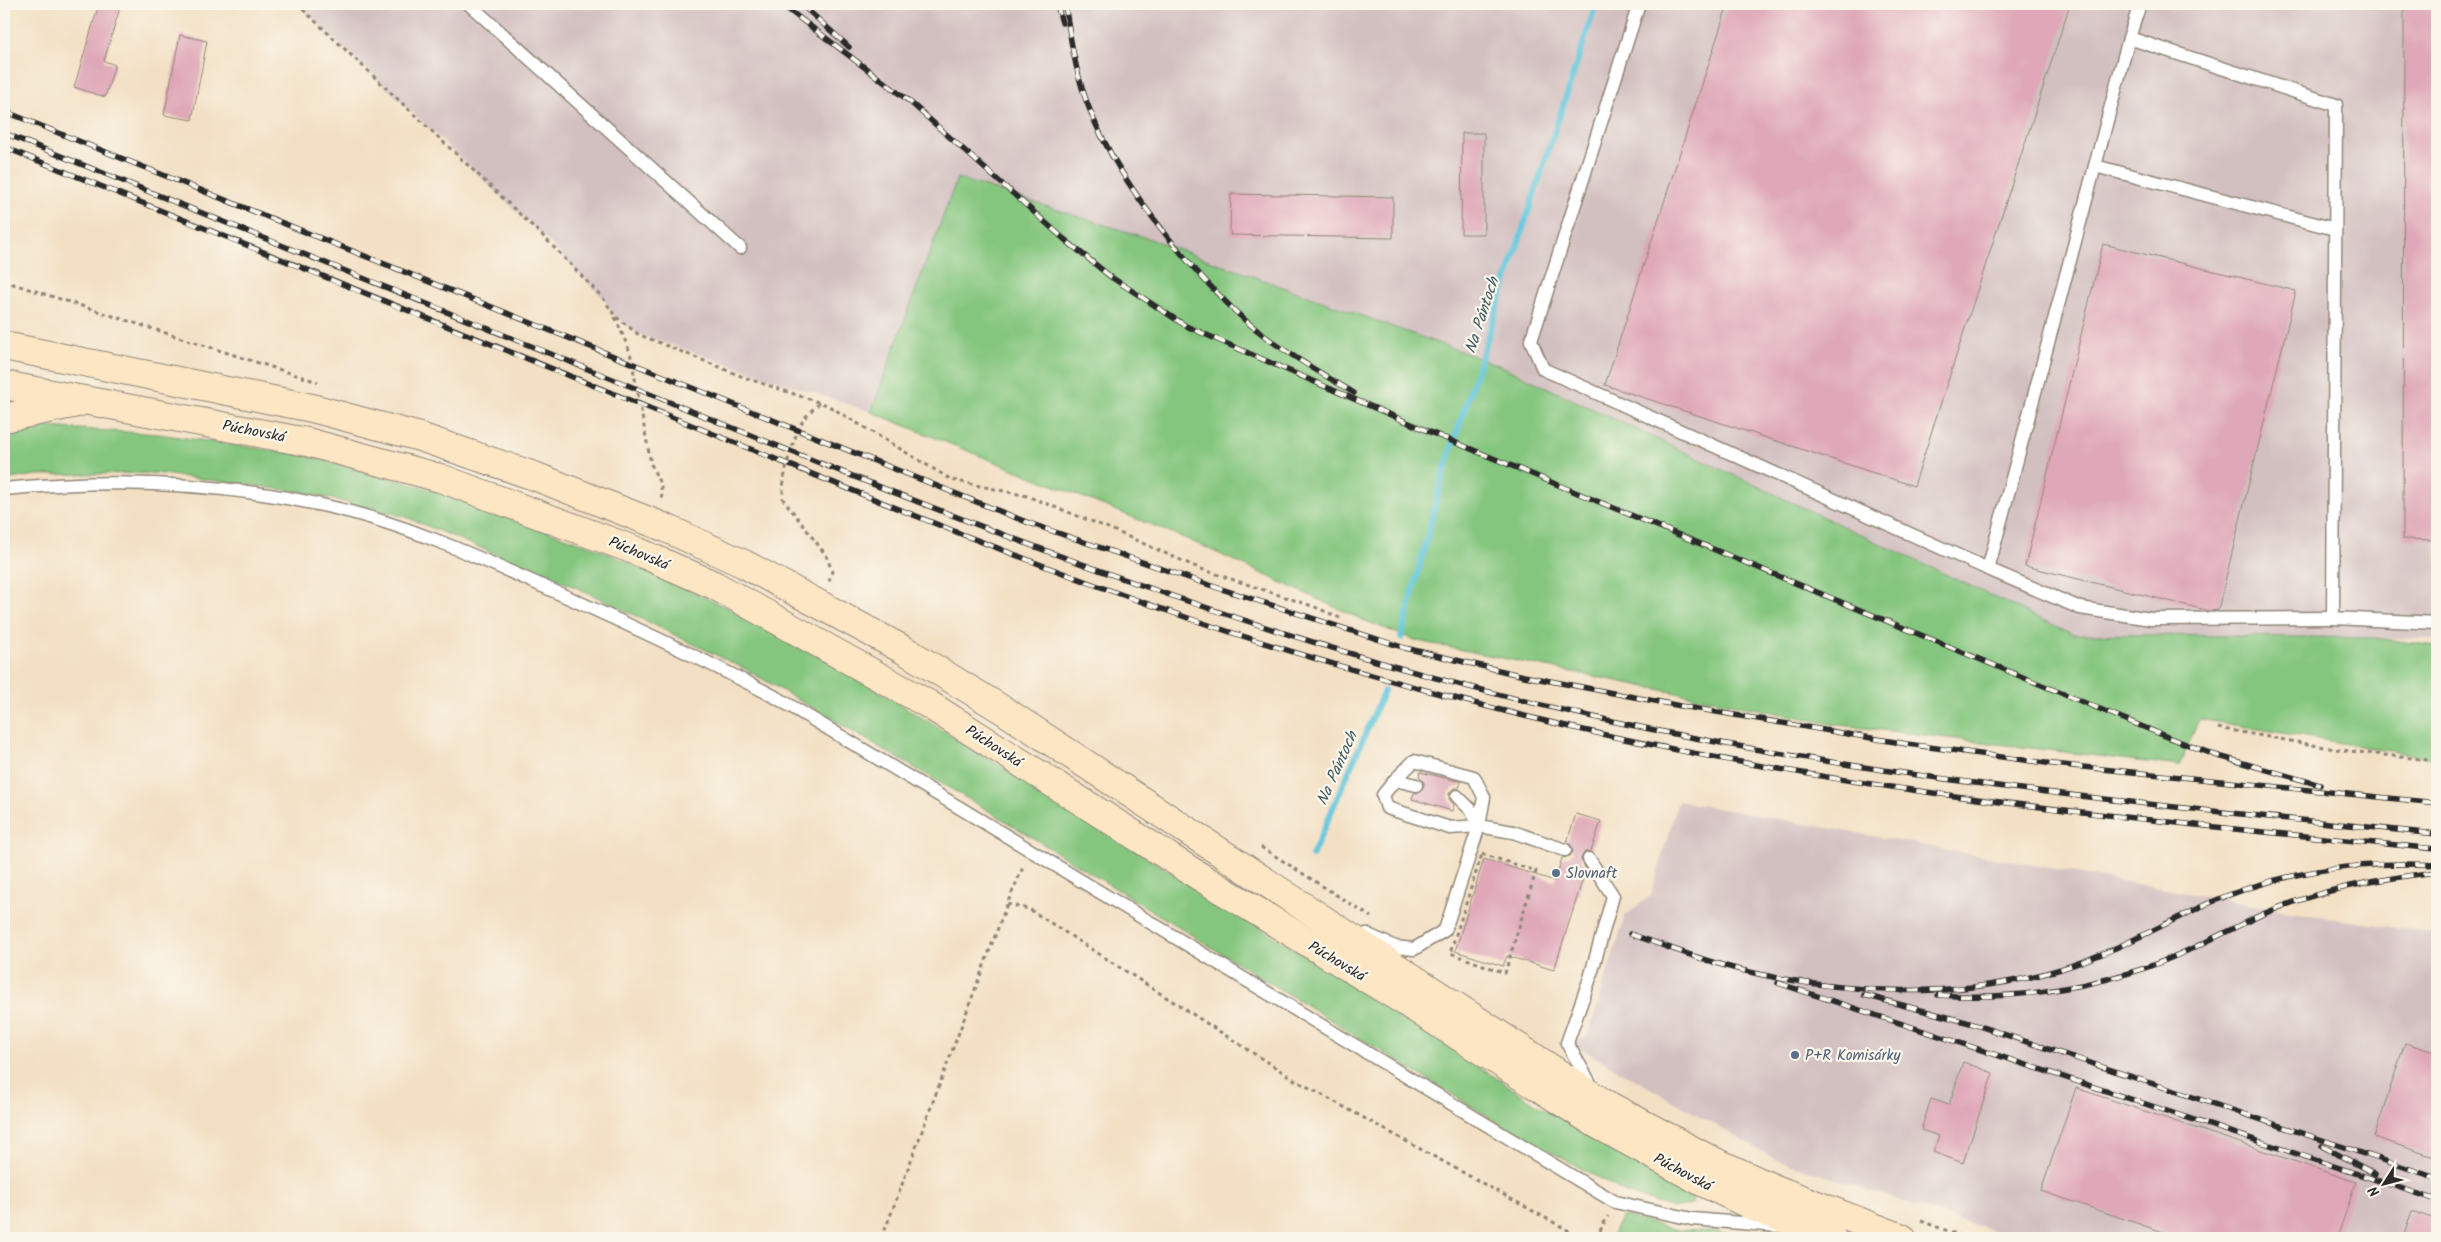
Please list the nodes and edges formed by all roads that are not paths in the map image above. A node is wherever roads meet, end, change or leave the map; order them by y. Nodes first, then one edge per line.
1 (469, 4) edge
2 (1639, 4) edge
3 (2140, 4) edge
4 (2129, 38) junction
5 (2095, 166) junction
6 (2335, 229) junction
7 (740, 248) dead end
8 (4, 346) edge
9 (4, 385) edge
10 (93, 400) junction
11 (312, 408) junction
12 (4, 418) edge
13 (307, 442) junction
14 (4, 489) edge
15 (1988, 569) junction
16 (2333, 618) junction
17 (2437, 623) edge
18 (1395, 780) junction
19 (1416, 785) dead end
20 (1457, 796) dead end
21 (1479, 826) junction
22 (1564, 850) dead end
23 (1589, 859) dead end
24 (1252, 872) junction
25 (1602, 1102) junction
26 (1803, 1227) junction
27 (1832, 1238) edge
28 (1902, 1238) edge

1 - 7 lane
2 - 15 lane
3 - 4 lane
4 - 5 lane
4 - 6 lane
5 - 6 lane
5 - 15 lane
6 - 16 lane
8 - 11 main road, Púchovská
9 - 10 main road, Púchovská
10 - 12 main road
10 - 13 main road, Púchovská
11 - 13 main road
11 - 24 main road, Púchovská
13 - 26 main road, Púchovská
14 - 26 lane
15 - 16 lane
16 - 17 lane
18 - 19 lane
18 - 21 lane
18 - 21 lane
20 - 21 lane
21 - 22 lane
21 - 24 lane
23 - 25 lane
24 - 25 main road, Púchovská
25 - 28 main road, Púchovská
26 - 27 main road, Púchovská

